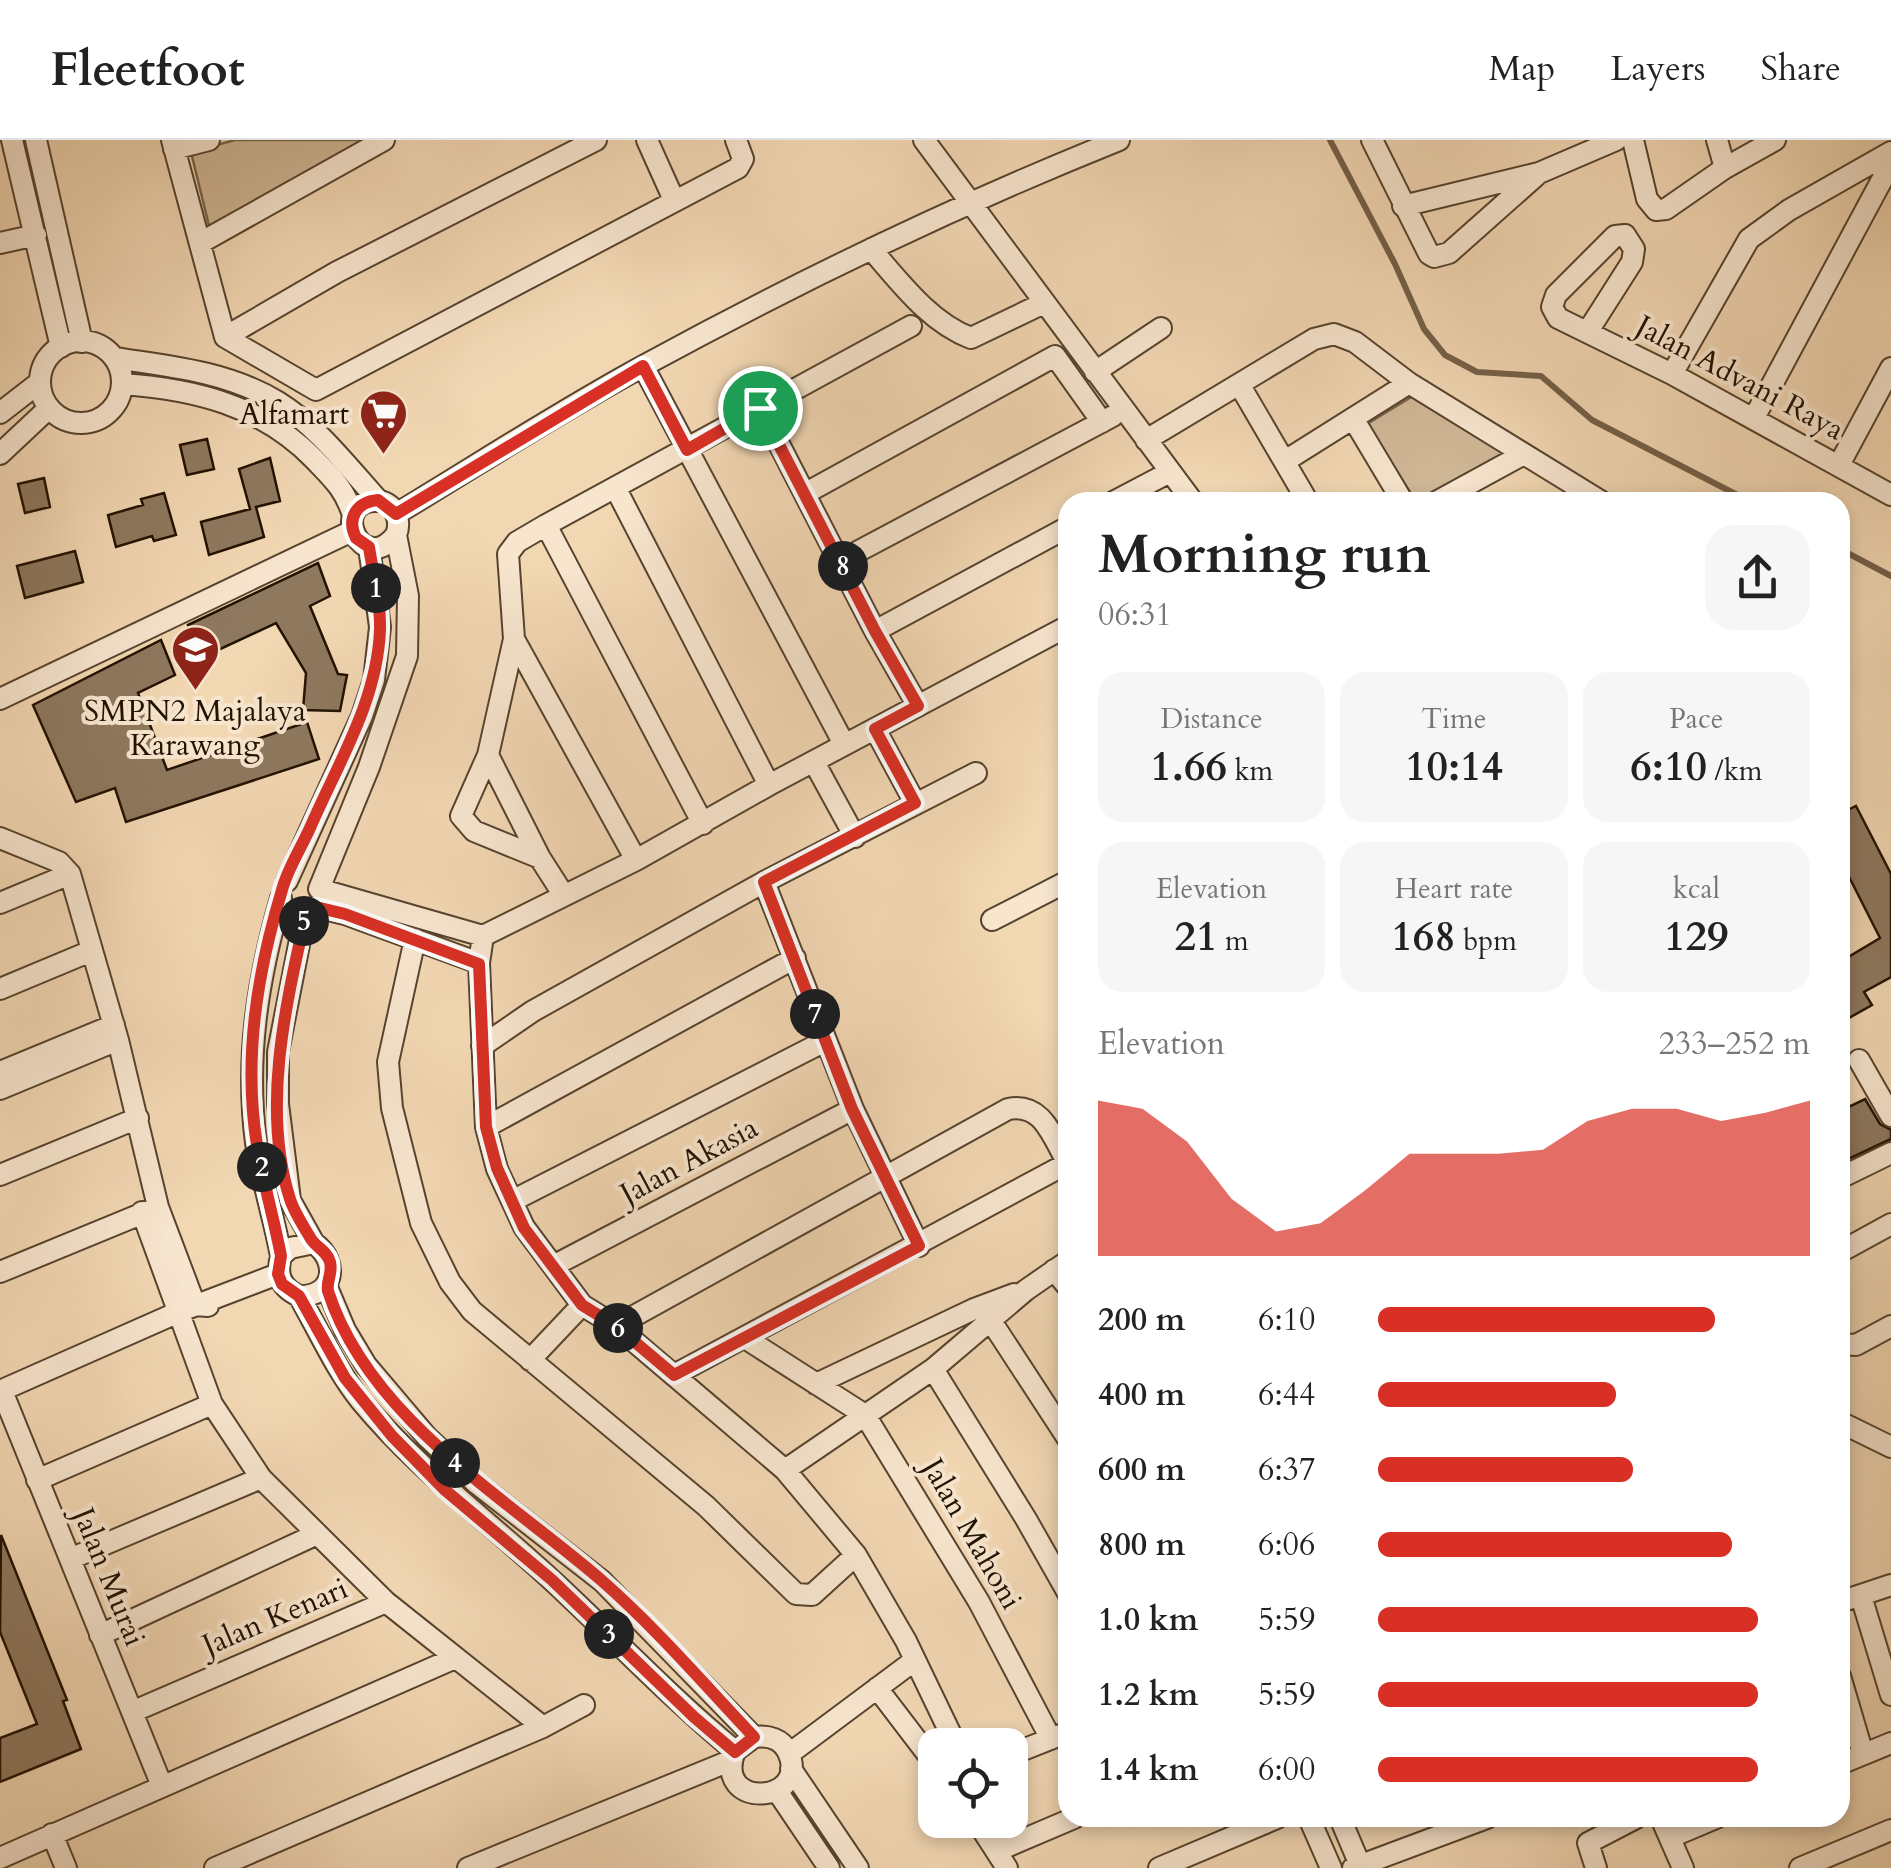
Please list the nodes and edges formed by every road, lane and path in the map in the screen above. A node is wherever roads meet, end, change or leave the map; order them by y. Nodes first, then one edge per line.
1 (12, 140) edge
2 (36, 140) edge
3 (209, 140) edge
4 (384, 140) edge
5 (596, 140) edge
6 (647, 140) edge
7 (736, 140) edge
8 (924, 140) edge
9 (1119, 140) edge
10 (1372, 140) edge
11 (1616, 140) edge
12 (1633, 140) edge
13 (1717, 140) edge
14 (1775, 140) edge
15 (173, 145) edge
16 (1891, 152) edge
17 (1891, 163) edge
18 (1725, 168) junction
19 (1539, 174) junction
20 (674, 200) junction
21 (972, 201) junction
22 (1403, 206) junction
23 (36, 236) junction
24 (0, 243) edge
25 (200, 243) junction
26 (870, 249) junction
27 (1044, 303) junction
28 (910, 326) dead end
29 (1161, 328) dead end
30 (1588, 331) junction
31 (225, 336) junction
32 (82, 342) junction
33 (61, 347) junction
34 (114, 358) junction
35 (643, 366) junction
36 (1891, 368) edge
37 (1094, 372) junction
38 (1672, 374) junction
39 (40, 382) junction
40 (1409, 383) junction
41 (122, 384) junction
42 (1239, 384) junction
43 (48, 408) junction
44 (760, 408) junction
45 (1123, 410) junction
46 (0, 414) edge
47 (1754, 418) junction
48 (1354, 420) junction
49 (1102, 422) junction
50 (1146, 440) junction
51 (687, 450) junction
52 (0, 454) edge
53 (1522, 455) junction
54 (1286, 461) junction
55 (1840, 465) junction
56 (1170, 472) junction
57 (616, 489) junction
58 (1133, 492) edge
59 (1185, 492) edge
60 (1303, 492) edge
61 (1397, 492) edge
62 (1454, 492) edge
63 (1585, 492) edge
64 (806, 493) junction
65 (1891, 496) edge
66 (378, 500) junction
67 (396, 514) junction
68 (352, 523) junction
69 (546, 525) junction
70 (1058, 532) edge
71 (396, 536) junction
72 (369, 547) junction
73 (840, 561) junction
74 (875, 631) junction
75 (1058, 631) edge
76 (514, 640) junction
77 (0, 699) edge
78 (918, 706) junction
79 (875, 729) junction
80 (844, 744) junction
81 (488, 755) junction
82 (814, 762) junction
83 (976, 773) dead end
84 (769, 785) junction
85 (915, 803) junction
86 (703, 824) junction
87 (855, 837) junction
88 (0, 838) edge
89 (540, 858) junction
90 (636, 860) junction
91 (70, 874) junction
92 (764, 882) junction
93 (1058, 886) edge
94 (284, 889) junction
95 (563, 894) junction
96 (0, 903) edge
97 (313, 903) junction
98 (992, 920) dead end
99 (483, 936) junction
100 (414, 939) junction
101 (92, 952) junction
102 (795, 958) junction
103 (479, 964) junction
104 (0, 989) edge
105 (116, 1032) junction
106 (824, 1041) junction
107 (482, 1046) junction
108 (1859, 1060) dead end
109 (0, 1072) edge
110 (0, 1089) edge
111 (852, 1109) junction
112 (1891, 1116) edge
113 (138, 1118) junction
114 (486, 1127) junction
115 (1058, 1147) edge
116 (1891, 1153) edge
117 (1058, 1169) edge
118 (1850, 1173) edge
119 (0, 1175) edge
120 (884, 1178) junction
121 (512, 1202) junction
122 (150, 1210) junction
123 (1891, 1224) edge
124 (314, 1243) junction
125 (919, 1246) junction
126 (1850, 1247) edge
127 (553, 1266) junction
128 (0, 1272) edge
129 (1058, 1275) edge
130 (285, 1278) junction
131 (326, 1286) junction
132 (1026, 1290) junction
133 (582, 1305) junction
134 (188, 1308) junction
135 (991, 1320) junction
136 (616, 1326) junction
137 (1891, 1326) edge
138 (745, 1338) junction
139 (1850, 1345) edge
140 (530, 1360) junction
141 (933, 1368) junction
142 (674, 1375) junction
143 (816, 1384) junction
144 (1, 1391) edge
145 (212, 1404) junction
146 (866, 1415) junction
147 (1058, 1424) edge
148 (1850, 1427) edge
149 (427, 1437) junction
150 (1891, 1446) edge
151 (411, 1454) junction
152 (786, 1470) junction
153 (261, 1478) junction
154 (37, 1480) junction
155 (315, 1535) junction
156 (856, 1556) junction
157 (70, 1559) junction
158 (1058, 1575) edge
159 (1891, 1586) edge
160 (1850, 1599) edge
161 (386, 1602) junction
162 (100, 1634) junction
163 (456, 1658) junction
164 (915, 1660) junction
165 (876, 1688) junction
166 (1891, 1695) edge
167 (584, 1706) dead end
168 (1850, 1711) edge
169 (132, 1712) junction
170 (543, 1727) junction
171 (948, 1728) edge
172 (1058, 1733) edge
173 (1058, 1735) edge
174 (754, 1737) junction
175 (918, 1742) edge
176 (1891, 1743) edge
177 (1028, 1748) edge
178 (1863, 1754) junction
179 (734, 1756) junction
180 (1850, 1760) edge
181 (791, 1762) junction
182 (162, 1786) junction
183 (777, 1792) junction
184 (1058, 1826) edge
185 (1256, 1827) edge
186 (1313, 1827) edge
187 (1343, 1827) edge
188 (1462, 1827) edge
189 (1619, 1827) edge
190 (1666, 1827) edge
191 (1695, 1827) edge
192 (1891, 1830) edge
193 (52, 1834) junction
194 (1671, 1837) junction
195 (844, 1846) junction
196 (1005, 1854) edge
197 (0, 1858) edge
198 (827, 1864) edge
199 (1356, 1866) edge
200 (66, 1868) edge
201 (215, 1868) edge
202 (468, 1868) edge
203 (858, 1868) edge
204 (1159, 1868) edge
205 (1331, 1868) edge
206 (1596, 1868) edge
207 (1683, 1868) edge
208 (1800, 1868) edge

1 - 23 street
2 - 32 street
3 - 15 street
4 - 25 street
5 - 31 street
6 - 20 street
7 - 20 street
8 - 21 street
9 - 21 street
10 - 22 street
11 - 19 street
12 - 18 street
13 - 18 street
14 - 18 street
15 - 25 street
16 - 38 street
17 - 47 street
19 - 22 street
19 - 22 street
20 - 31 street
21 - 26 street
21 - 27 street
23 - 24 street
23 - 33 street
25 - 31 street
26 - 27 street
26 - 35 street
27 - 37 street
28 - 44 street
29 - 37 street
30 - 30 street, Jalan Advani Raya
30 - 38 street, Jalan Advani Raya
32 - 33 street
32 - 34 street
33 - 39 street
34 - 41 street
34 - 66 street
35 - 51 street
35 - 67 street
36 - 55 street
37 - 45 street
38 - 47 street, Jalan Advani Raya
39 - 43 street
39 - 46 street
40 - 42 street
40 - 48 street
40 - 53 street
41 - 43 street
41 - 68 street
42 - 50 street
42 - 54 street
43 - 52 street
44 - 51 street
44 - 64 street
45 - 49 street
45 - 50 street
47 - 55 street, Jalan Advani Raya
48 - 54 street
48 - 61 street
49 - 64 street
49 - 73 street
50 - 56 street
51 - 57 street
51 - 80 street
53 - 62 street
53 - 63 street
54 - 60 street
55 - 65 street, Jalan Advani Raya
56 - 58 street
56 - 59 street
57 - 69 street
57 - 84 street
64 - 73 street
66 - 67 street
66 - 68 street
67 - 71 street
68 - 72 street
68 - 77 street
69 - 76 street
69 - 86 street
70 - 74 street
71 - 72 street
71 - 97 street
72 - 94 street
73 - 74 street
74 - 78 street
75 - 78 street
76 - 81 street
76 - 90 street
78 - 79 street
79 - 80 street
79 - 85 street
80 - 82 street
81 - 89 street
81 - 89 street
82 - 84 street
82 - 87 street
83 - 85 street
84 - 86 street
85 - 87 street
86 - 90 street
87 - 92 street
88 - 91 street
89 - 95 street
90 - 95 street
91 - 96 street
91 - 101 street
92 - 102 street
92 - 107 street
93 - 98 street
94 - 97 street
94 - 97 street
94 - 130 street
95 - 99 street
97 - 99 street
97 - 100 street
97 - 124 street
99 - 103 street
100 - 103 street
100 - 140 street
101 - 104 street
101 - 105 street
102 - 106 street
102 - 114 street
103 - 107 street
105 - 109 street
105 - 110 street
105 - 113 street
106 - 111 street
106 - 121 street
107 - 114 street
108 - 112 street
111 - 120 street
111 - 127 street, Jalan Akasia
113 - 119 street
113 - 122 street
114 - 121 street
115 - 120 street
116 - 118 street
117 - 125 street
120 - 125 street
120 - 136 street
121 - 127 street
122 - 128 street
122 - 134 street
123 - 126 street
124 - 130 street
124 - 131 street
125 - 138 street
127 - 133 street
129 - 132 street
130 - 131 street
130 - 134 street
130 - 151 street
131 - 149 street
132 - 135 street
132 - 143 street
133 - 136 street
133 - 140 street
134 - 144 street
134 - 145 street
135 - 141 street
135 - 147 street
136 - 142 street
137 - 139 street
138 - 142 street
138 - 143 street
140 - 156 street
141 - 146 street
141 - 158 street
142 - 152 street
143 - 146 street
144 - 154 street, Jalan Murai
145 - 153 street
145 - 154 street
146 - 152 street
146 - 172 street, Jalan Mahoni
148 - 150 street
149 - 151 street
149 - 174 street
151 - 179 street
152 - 156 street
153 - 155 street
153 - 157 street
154 - 157 street, Jalan Murai
155 - 161 street
155 - 162 street
156 - 164 street
157 - 162 street, Jalan Murai
159 - 160 street
160 - 166 street
161 - 163 street
161 - 169 street, Jalan Kenari
162 - 169 street, Jalan Murai
163 - 170 street
163 - 182 street
164 - 165 street
164 - 171 street
165 - 175 street
165 - 181 street
167 - 170 street
168 - 178 street
169 - 182 street, Jalan Murai
170 - 201 street
173 - 177 street
174 - 179 street
174 - 181 street
176 - 178 street
178 - 180 street
179 - 183 street
179 - 202 street
181 - 183 street
181 - 195 street
182 - 193 street
183 - 198 street
184 - 196 street
185 - 204 street
186 - 205 street
187 - 199 street
188 - 199 street
189 - 206 street
190 - 194 street
191 - 194 street
192 - 208 street
193 - 197 street
193 - 200 street
194 - 207 street
195 - 198 street
195 - 203 street

